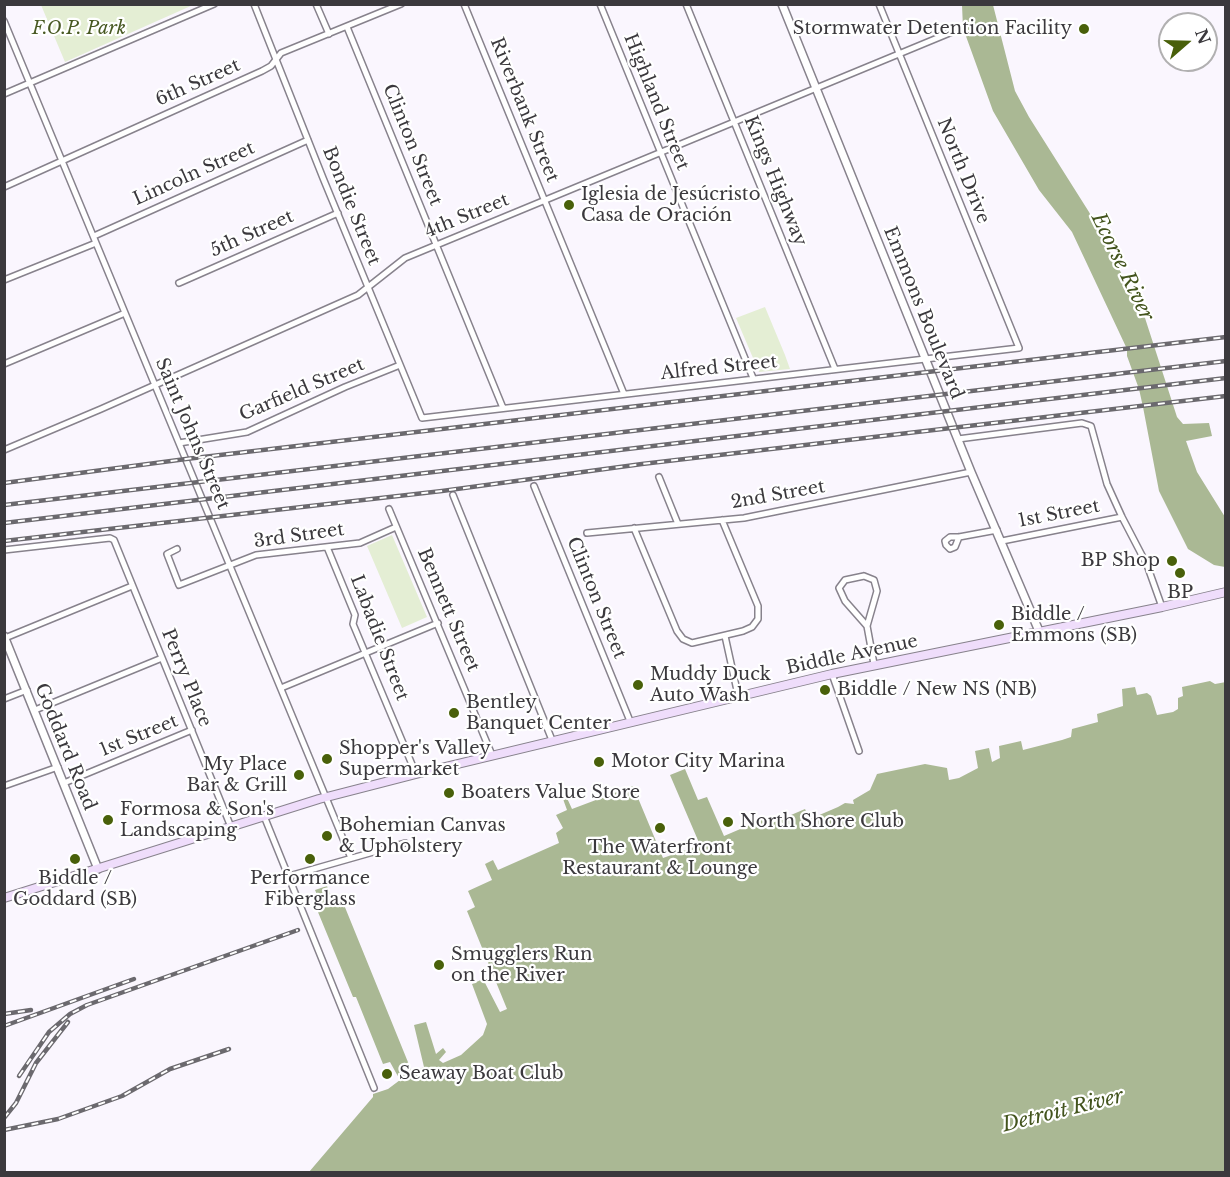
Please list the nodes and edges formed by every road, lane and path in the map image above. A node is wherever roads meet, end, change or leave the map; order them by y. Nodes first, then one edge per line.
1 (214, 4) edge
2 (254, 4) edge
3 (316, 4) edge
4 (401, 4) edge
5 (464, 4) edge
6 (600, 4) edge
7 (686, 4) edge
8 (782, 4) edge
9 (879, 4) edge
10 (4, 21) edge
11 (347, 27) junction
12 (952, 32) dead end
13 (329, 34) junction
14 (899, 53) junction
15 (276, 59) junction
16 (30, 84) junction
17 (816, 88) junction
18 (4, 94) edge
19 (734, 122) junction
20 (308, 141) junction
21 (661, 152) junction
22 (62, 160) junction
23 (4, 187) edge
24 (544, 201) junction
25 (338, 213) junction
26 (94, 236) junction
27 (96, 243) junction
28 (436, 245) junction
29 (4, 280) edge
30 (178, 284) dead end
31 (369, 287) junction
32 (125, 313) junction
33 (1019, 348) joint
34 (926, 358) junction
35 (4, 364) edge
36 (400, 364) junction
37 (836, 369) junction
38 (753, 378) junction
39 (156, 385) junction
40 (624, 394) junction
41 (503, 408) junction
42 (422, 418) joint
43 (958, 439) junction
44 (179, 443) junction
45 (4, 450) edge
46 (971, 472) junction
47 (659, 477) dead end
48 (534, 486) dead end
49 (453, 495) dead end
50 (389, 509) dead end
51 (1122, 517) junction
52 (722, 520) junction
53 (678, 524) junction
54 (396, 527) junction
55 (634, 528) junction
56 (997, 530) junction
57 (587, 533) dead end
58 (959, 537) dead end
59 (1002, 541) junction
60 (327, 547) junction
61 (177, 549) dead end
62 (4, 550) edge
63 (230, 565) junction
64 (132, 586) junction
65 (1226, 592) edge
66 (1162, 607) junction
67 (438, 623) junction
68 (867, 626) junction
69 (1039, 631) junction
70 (725, 636) junction
71 (5, 637) edge
72 (366, 652) junction
73 (162, 658) junction
74 (874, 664) junction
75 (832, 674) junction
76 (281, 688) junction
77 (27, 690) junction
78 (738, 695) junction
79 (4, 699) edge
80 (35, 710) junction
81 (630, 721) junction
82 (192, 730) junction
83 (552, 740) junction
84 (859, 751) dead end
85 (492, 755) junction
86 (58, 767) junction
87 (416, 774) junction
88 (64, 783) junction
89 (4, 786) edge
90 (326, 797) junction
91 (264, 816) junction
92 (231, 827) junction
93 (405, 843) dead end
94 (351, 858) junction
95 (98, 869) junction
96 (289, 876) junction
97 (4, 898) edge
98 (374, 1088) dead end

1 - 16 street
2 - 15 street, Bondie Street
3 - 13 street
4 - 11 street, 6th Street
5 - 24 street, Riverbank Street
6 - 21 street, Highland Street
7 - 19 street, Kings Highway
8 - 17 street, Emmons Boulevard
9 - 14 street, North Drive
10 - 16 street, Saint Johns Street
11 - 13 street, 6th Street
11 - 28 street, Clinton Street
12 - 14 street, 4th Street
13 - 15 street, 6th Street
14 - 17 street, 4th Street
14 - 33 street, North Drive
15 - 20 street, Bondie Street
15 - 22 street, 6th Street
16 - 18 street
16 - 22 street, Saint Johns Street
17 - 19 street, 4th Street
17 - 34 street, Emmons Boulevard
19 - 21 street, 4th Street
19 - 37 street, Kings Highway
20 - 25 street, Bondie Street
20 - 26 street, Lincoln Street
21 - 24 street, 4th Street
21 - 38 street, Highland Street
22 - 23 street, 6th Street
22 - 26 street, Saint Johns Street
24 - 28 street, 4th Street
24 - 40 street, Riverbank Street
25 - 30 street, 5th Street
25 - 31 street, Bondie Street
26 - 27 street, Saint Johns Street
27 - 29 street
27 - 32 street, Saint Johns Street
28 - 31 street, 4th Street
28 - 41 street, Clinton Street
31 - 36 street, Bondie Street
31 - 39 street, 4th Street
32 - 35 street
32 - 39 street, Saint Johns Street
33 - 34 street, Alfred Street
34 - 37 street, Alfred Street
34 - 43 street, Emmons Boulevard
36 - 42 street, Bondie Street
36 - 44 street, Garfield Street
37 - 38 street, Alfred Street
38 - 40 street, Alfred Street
39 - 44 street, Saint Johns Street
39 - 45 street, 4th Street
40 - 41 street, Alfred Street
41 - 42 street, Alfred Street
43 - 46 street, Emmons Boulevard
43 - 51 street
44 - 63 street, Saint Johns Street
46 - 52 street, 2nd Street
46 - 56 street, Emmons Boulevard
47 - 53 street
48 - 81 street, Clinton Street
49 - 83 street
50 - 54 street, Bennett Street
51 - 59 street, 1st Street
51 - 66 street
52 - 53 street, 2nd Street
52 - 70 street
53 - 55 street, 2nd Street
54 - 60 street, 3rd Street
54 - 67 street, Bennett Street
55 - 57 street, 2nd Street
55 - 70 street
56 - 58 street
56 - 59 street, Emmons Boulevard
59 - 69 street, Emmons Boulevard
60 - 63 street, 3rd Street
60 - 72 street, Labadie Street
61 - 63 street, 3rd Street
62 - 64 street, Perry Place
63 - 76 street, Saint Johns Street
64 - 71 street
64 - 73 street, Perry Place
65 - 66 main road, Biddle Avenue
66 - 69 main road, Biddle Avenue
67 - 72 street
67 - 85 street, Bennett Street
68 - 68 street
68 - 74 street
69 - 74 main road, Biddle Avenue
70 - 78 street
71 - 77 street, Goddard Road
72 - 76 street
72 - 87 street, Labadie Street
73 - 80 street
73 - 82 street, Perry Place
74 - 75 main road, Biddle Avenue
75 - 78 main road, Biddle Avenue
75 - 84 street
76 - 90 street, Saint Johns Street
77 - 79 street
77 - 80 street, Goddard Road
78 - 81 main road, Biddle Avenue
80 - 86 street, Goddard Road
81 - 83 main road, Biddle Avenue
82 - 88 street, 1st Street
82 - 92 street, Perry Place
83 - 85 main road, Biddle Avenue
85 - 87 main road, Biddle Avenue
86 - 88 street, Goddard Road
86 - 89 street
87 - 90 main road, Biddle Avenue
88 - 95 street, Goddard Road
90 - 91 main road, Biddle Avenue
90 - 94 street, Saint Johns Street
91 - 92 main road, Biddle Avenue
91 - 96 street
92 - 95 main road, Biddle Avenue
93 - 94 street
94 - 96 street
95 - 97 main road, Biddle Avenue
96 - 98 street

